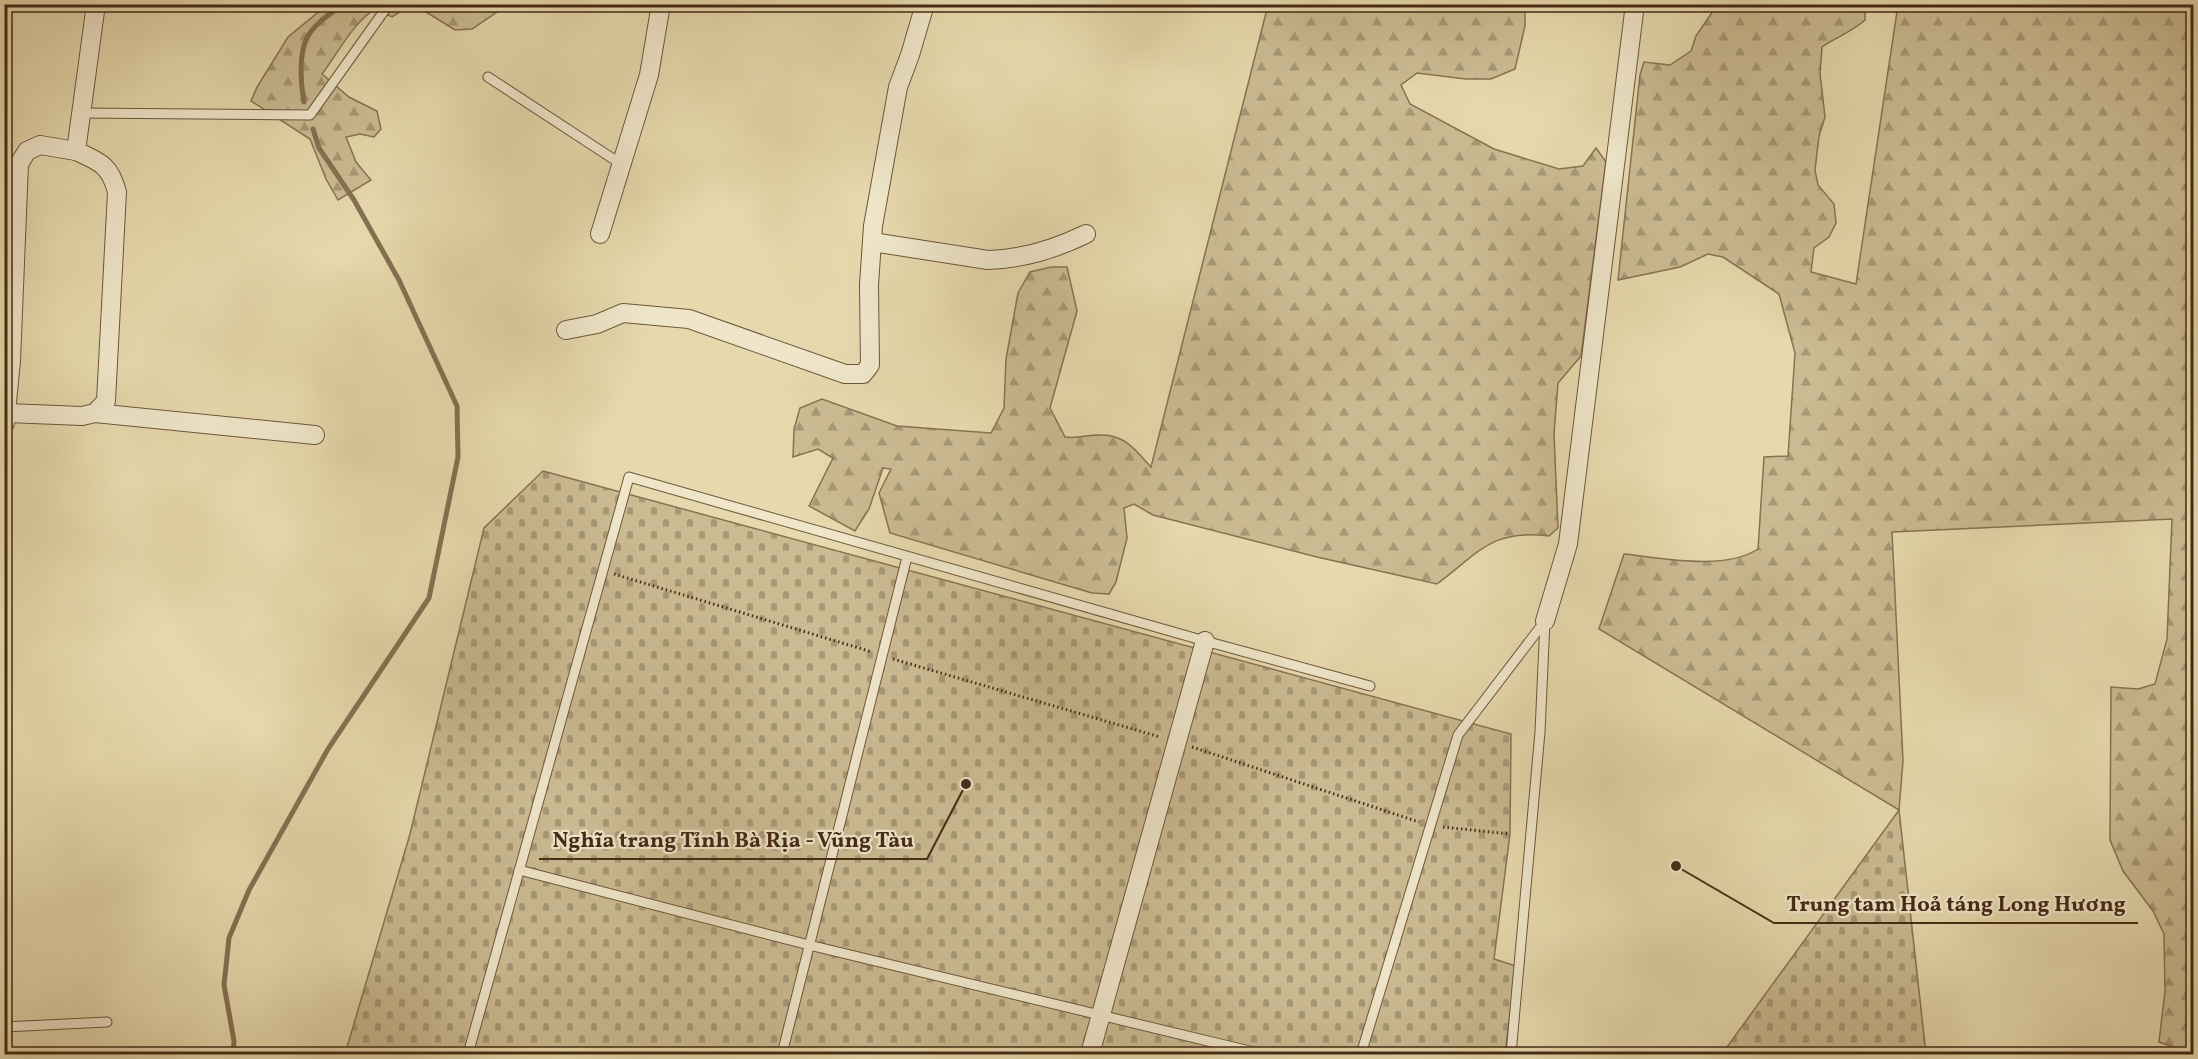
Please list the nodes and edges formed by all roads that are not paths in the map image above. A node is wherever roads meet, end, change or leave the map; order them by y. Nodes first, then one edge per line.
1 (96, 4) edge
2 (388, 4) edge
3 (662, 4) edge
4 (925, 4) edge
5 (1635, 4) edge
6 (488, 77) dead end
7 (81, 113) junction
8 (76, 151) junction
9 (621, 165) junction
10 (600, 234) dead end
11 (1086, 234) dead end
12 (872, 242) junction
13 (566, 330) dead end
14 (95, 413) junction
15 (6, 419) edge
16 (315, 435) dead end
17 (907, 557) junction
18 (1545, 621) junction
19 (1205, 641) junction
20 (1370, 686) dead end
21 (519, 870) junction
22 (809, 945) junction
23 (1101, 1016) junction
24 (107, 1022) dead end
25 (4, 1027) edge
26 (468, 1054) edge
27 (782, 1054) edge
28 (1090, 1054) edge
29 (1262, 1054) edge
30 (1361, 1054) edge
31 (1510, 1054) edge

1 - 7 street
2 - 7 lane
3 - 9 street
4 - 12 street
5 - 18 street
6 - 9 lane
7 - 8 street
8 - 14 street
8 - 15 street
9 - 10 street
11 - 12 street
12 - 13 street
14 - 15 street
14 - 16 street
17 - 19 lane
17 - 21 lane
17 - 22 lane
18 - 30 lane
18 - 31 lane
19 - 20 lane
19 - 23 street
21 - 22 lane
21 - 26 lane
22 - 23 lane
22 - 27 lane
23 - 28 street
23 - 29 lane
24 - 25 lane

